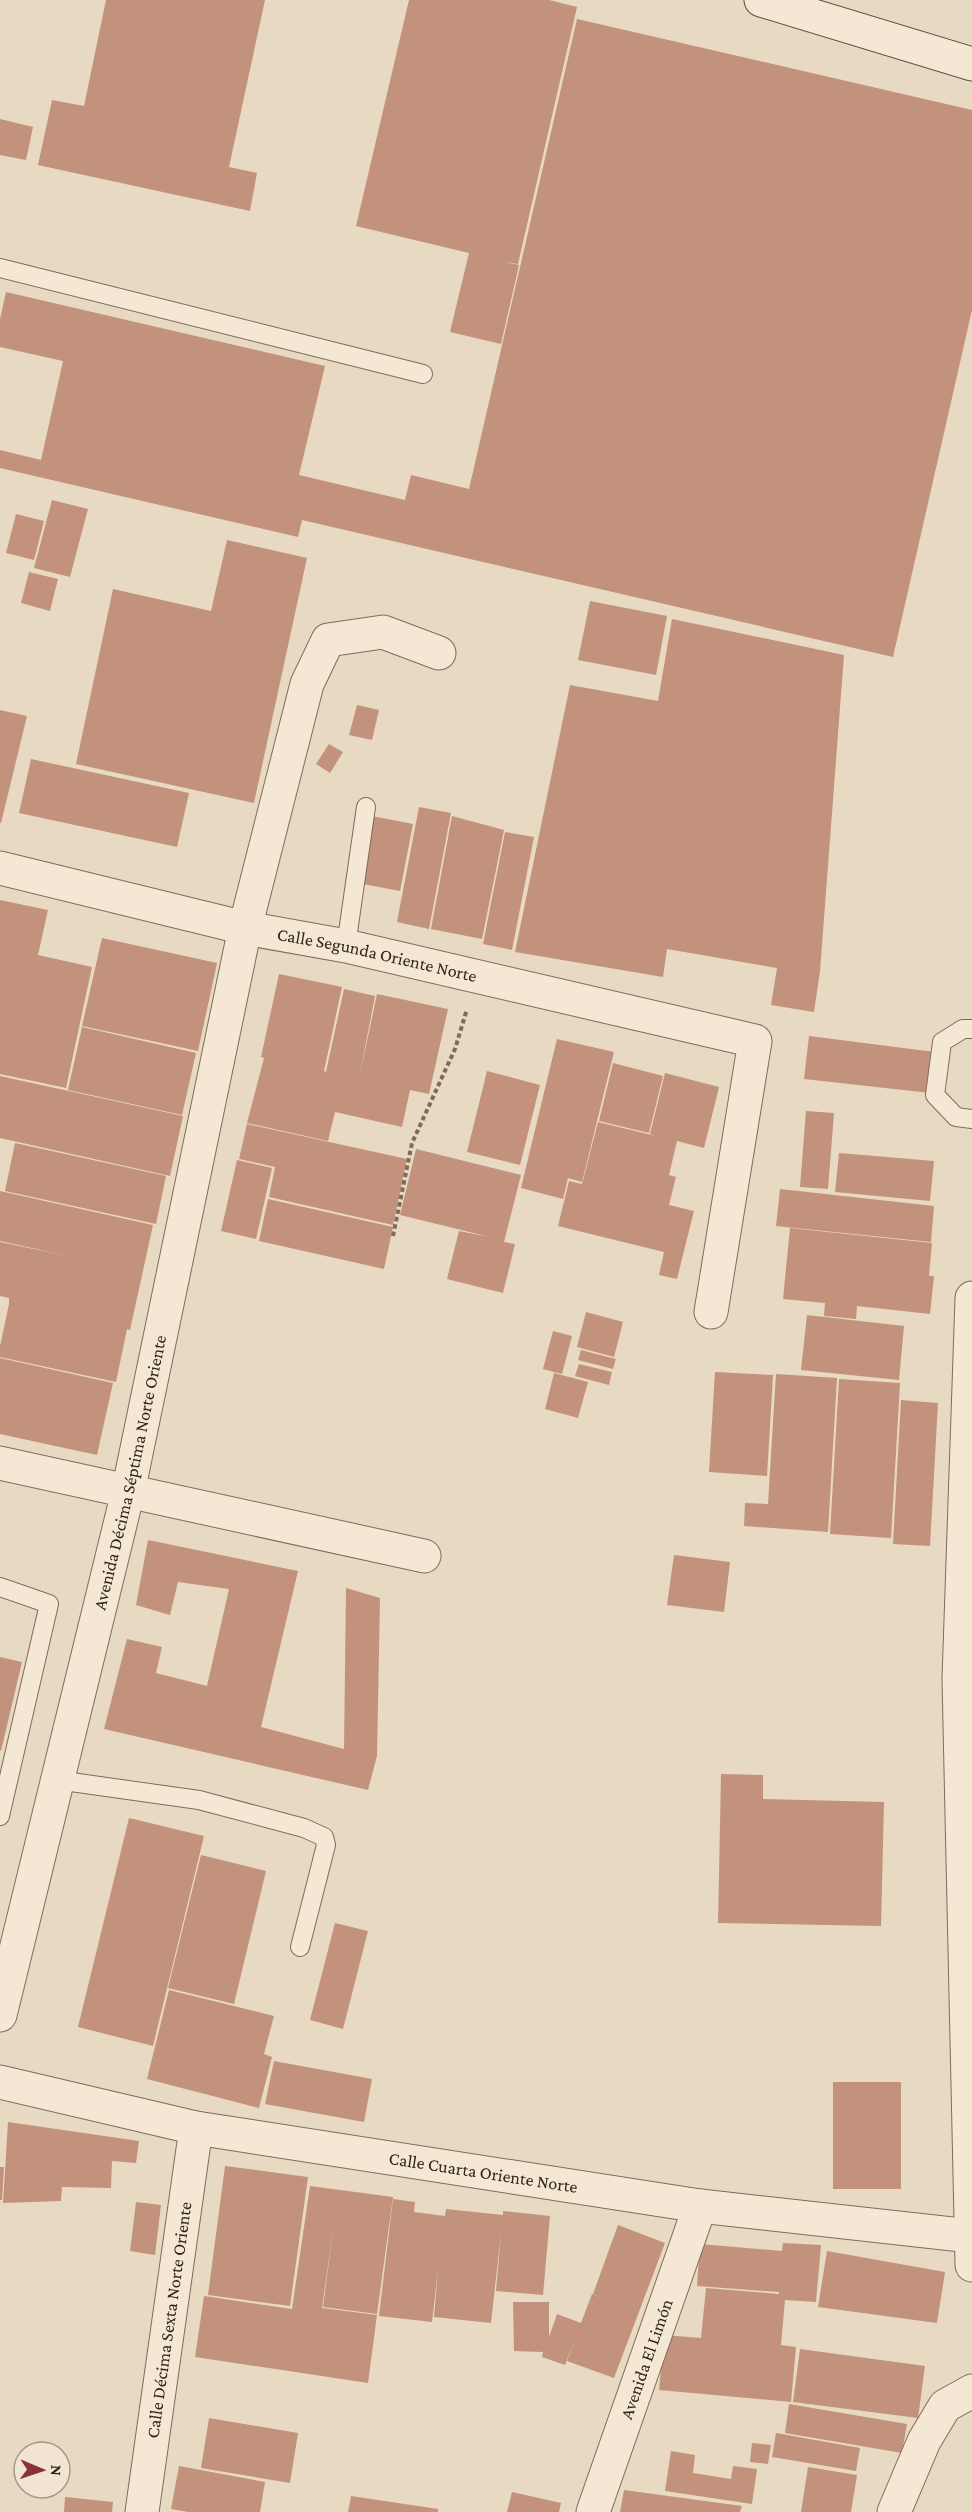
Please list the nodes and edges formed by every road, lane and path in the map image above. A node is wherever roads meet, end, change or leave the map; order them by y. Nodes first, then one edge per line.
1 (761, 0) edge
2 (972, 64) edge
3 (0, 268) edge
4 (423, 374) dead end
5 (439, 653) dead end
6 (366, 807) dead end
7 (0, 868) edge
8 (245, 928) junction
9 (346, 946) junction
10 (476, 976) junction
11 (972, 1029) edge
12 (972, 1119) edge
13 (393, 1236) dead end
14 (972, 1298) edge
15 (711, 1312) dead end
16 (0, 1463) edge
17 (128, 1492) junction
18 (424, 1556) dead end
19 (0, 1587) edge
20 (57, 1780) junction
21 (0, 1816) edge
22 (300, 1947) dead end
23 (0, 2014) edge
24 (0, 2082) edge
25 (196, 2128) junction
26 (700, 2206) junction
27 (971, 2236) edge
28 (972, 2265) edge
29 (972, 2391) edge
30 (142, 2512) edge
31 (593, 2512) edge
32 (894, 2512) edge

1 - 2 street
3 - 4 lane
5 - 8 street, Avenida Décima Séptima Norte Oriente
6 - 9 lane
7 - 8 street, Calle Segunda Oriente Norte
8 - 9 street, Calle Segunda Oriente Norte
8 - 17 street, Avenida Décima Séptima Norte Oriente
9 - 10 street, Calle Segunda Oriente Norte
10 - 13 path
10 - 15 street, Calle Segunda Oriente Norte
11 - 12 lane
14 - 27 street
16 - 17 street
17 - 18 street
17 - 20 street, Avenida Décima Séptima Norte Oriente
19 - 21 lane
20 - 22 lane
20 - 23 street, Avenida Décima Séptima Norte Oriente
24 - 25 street, Calle Cuarta Oriente Norte
25 - 26 street, Calle Cuarta Oriente Norte
25 - 30 street, Calle Décima Sexta Norte Oriente
26 - 27 street, Calle Cuarta Oriente Norte
26 - 31 street, Avenida El Limón
27 - 28 street
29 - 32 street

